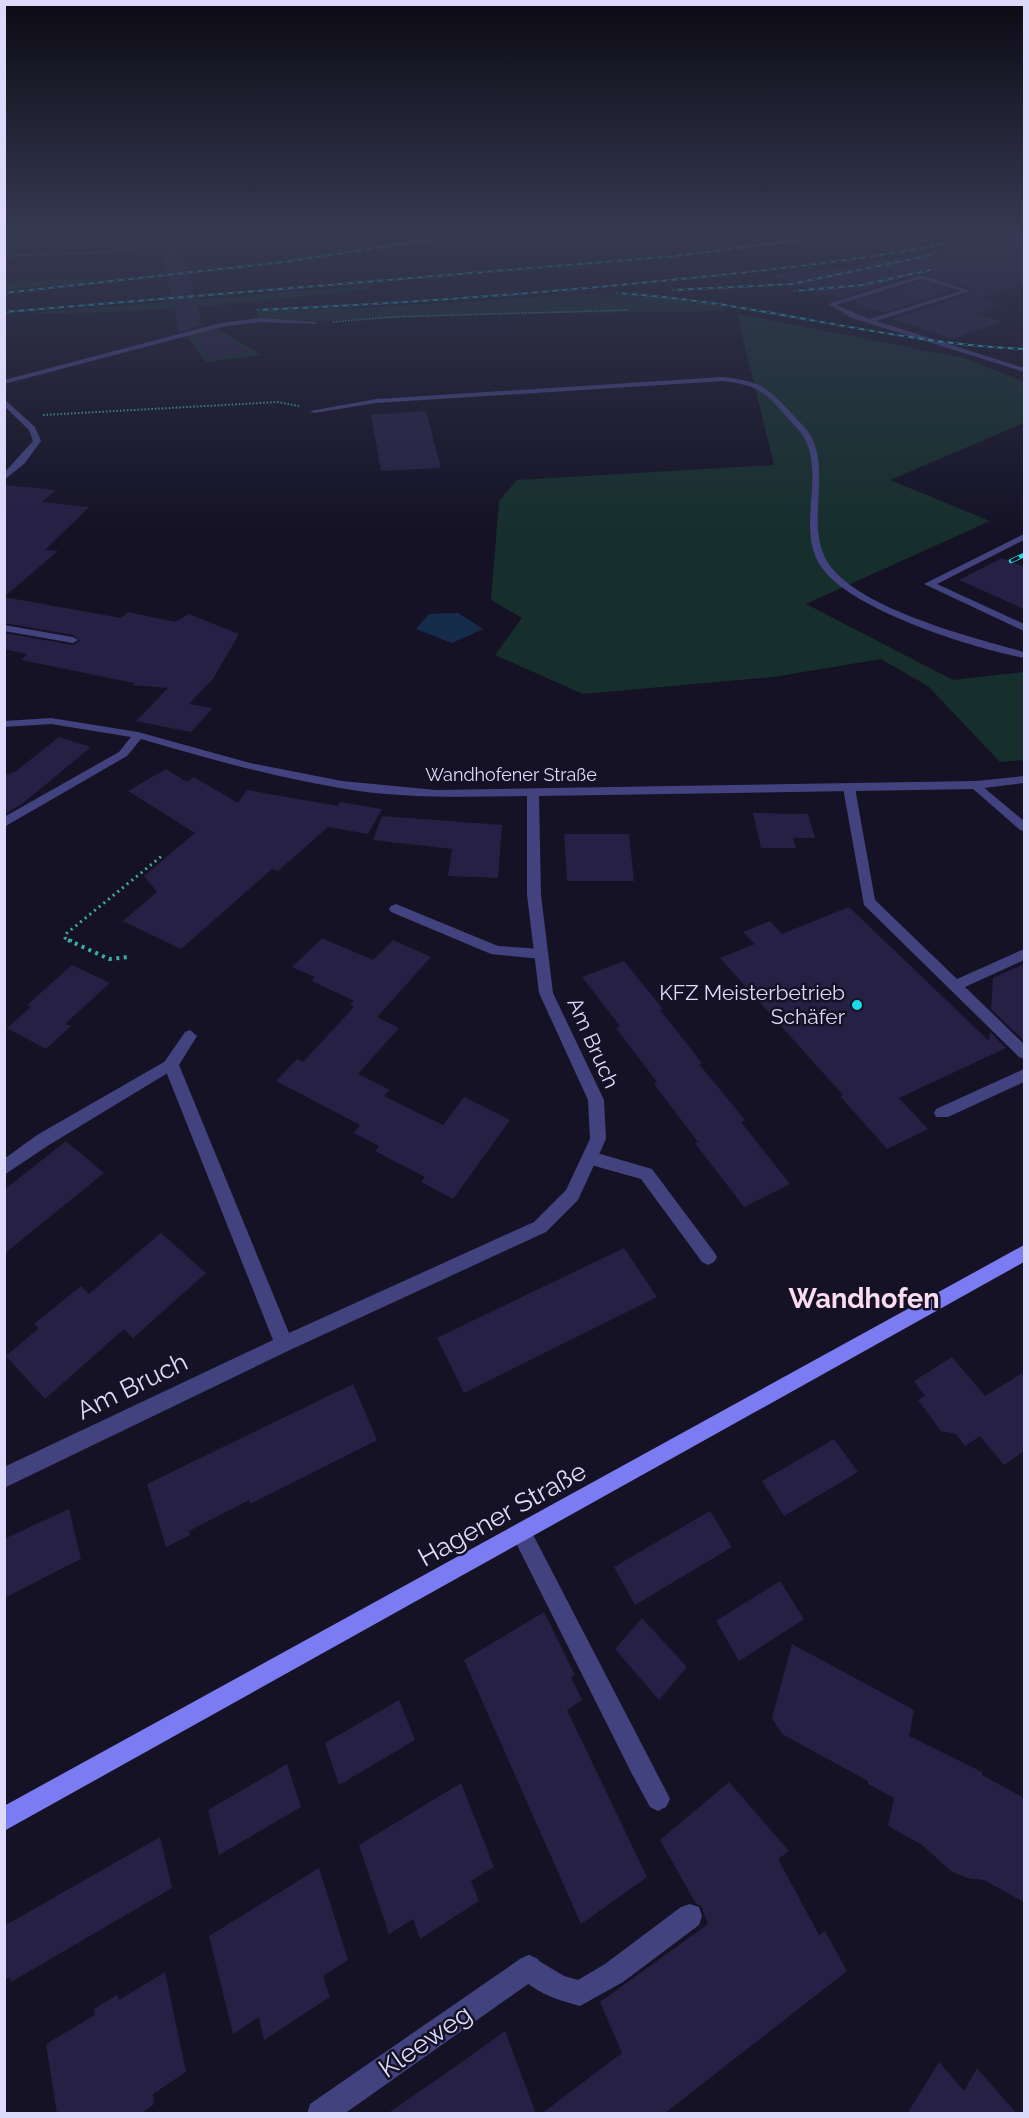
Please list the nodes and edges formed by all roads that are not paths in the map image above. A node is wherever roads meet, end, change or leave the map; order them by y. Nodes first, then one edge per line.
1 (198, 332) edge
2 (907, 332) edge
3 (1024, 370) edge
4 (4, 382) edge
5 (4, 401) edge
6 (314, 411) road end
7 (22, 417) junction
8 (4, 418) edge
9 (4, 478) edge
10 (1024, 537) edge
11 (4, 628) edge
12 (1024, 628) edge
13 (73, 640) dead end
14 (1024, 655) edge
15 (4, 724) edge
16 (138, 735) junction
17 (1024, 780) edge
18 (976, 785) junction
19 (849, 788) junction
20 (533, 794) junction
21 (4, 823) edge
22 (1024, 827) edge
23 (396, 909) dead end
24 (541, 954) junction
25 (1024, 954) edge
26 (955, 986) junction
27 (190, 1036) dead end
28 (1024, 1053) edge
29 (171, 1064) junction
30 (1024, 1075) edge
31 (942, 1113) dead end
32 (590, 1158) junction
33 (4, 1168) edge
34 (1024, 1253) edge
35 (708, 1257) dead end
36 (284, 1344) junction
37 (4, 1478) edge
38 (522, 1534) junction
39 (658, 1798) dead end
40 (4, 1819) edge
41 (690, 1916) dead end
42 (321, 2114) edge

1 - 4 street
2 - 3 street
5 - 7 street
6 - 14 street
7 - 8 street
7 - 9 street
10 - 12 street
11 - 13 street
15 - 16 street, Wandhofener Straße
16 - 20 street, Wandhofener Straße
16 - 21 street
17 - 18 street, Wandhofener Straße
18 - 19 street, Wandhofener Straße
18 - 22 street
19 - 20 street, Wandhofener Straße
19 - 26 street
20 - 24 street, Am Bruch
23 - 24 street
24 - 32 street, Am Bruch
25 - 26 street
26 - 28 street
27 - 29 street
29 - 33 street
29 - 36 street
30 - 31 street
32 - 35 street
32 - 36 street, Am Bruch
34 - 38 main road, Hagener Straße
36 - 37 street, Am Bruch
38 - 39 street
38 - 40 main road, Hagener Straße
41 - 42 street, Kleeweg

